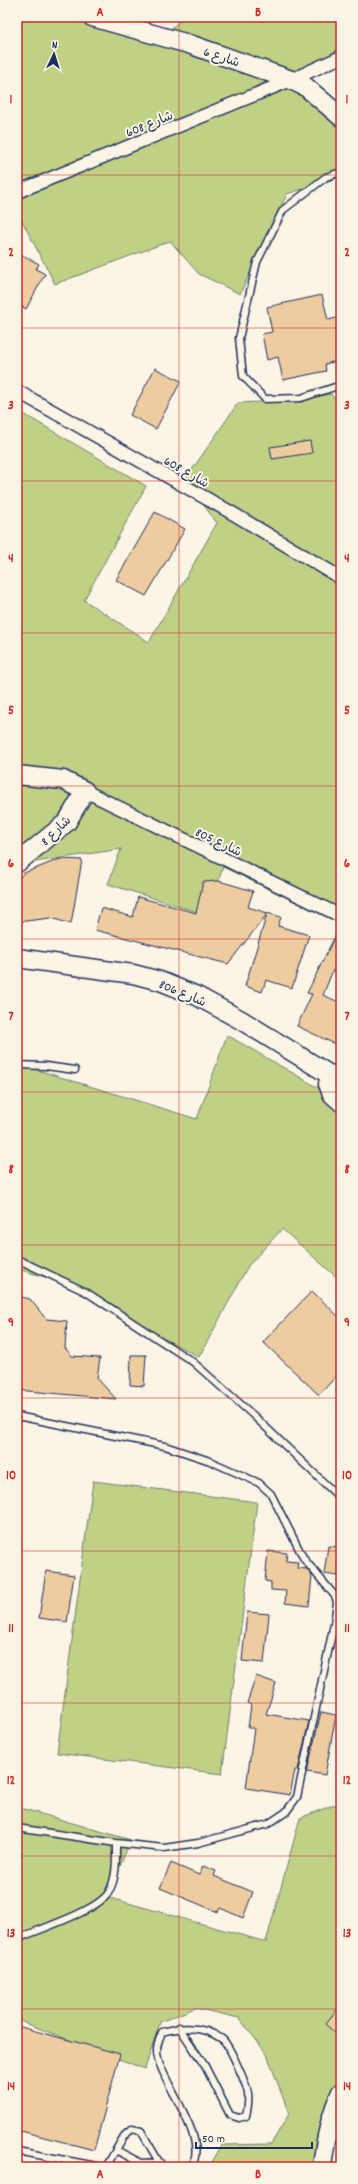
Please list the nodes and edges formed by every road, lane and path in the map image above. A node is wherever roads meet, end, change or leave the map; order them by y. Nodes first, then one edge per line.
1 (92, 17) edge
2 (341, 57) edge
3 (291, 80) junction
4 (341, 117) edge
5 (341, 172) edge
6 (17, 192) edge
7 (341, 385) edge
8 (17, 391) edge
9 (341, 578) edge
10 (17, 775) edge
11 (85, 791) junction
12 (17, 863) edge
13 (341, 916) edge
14 (17, 958) edge
15 (17, 1065) edge
16 (75, 1070) dead end
17 (336, 1075) edge
18 (341, 1102) edge
19 (17, 1259) edge
20 (17, 1416) edge
21 (341, 1499) edge
22 (17, 1828) edge
23 (116, 1843) junction
24 (17, 1939) edge
25 (179, 2027) junction
26 (341, 2092) edge
27 (116, 2150) junction
28 (17, 2151) edge
29 (161, 2165) edge
30 (102, 2167) edge
31 (106, 2167) edge
32 (191, 2167) edge
33 (322, 2167) edge

1 - 3 street, شارع 6
2 - 3 street, شارع 608
3 - 4 street, شارع 6
3 - 6 street, شارع 608
5 - 7 lane
8 - 9 street, شارع 608
10 - 11 street
11 - 12 street, شارع 8
11 - 13 street, شارع 805
14 - 17 street, شارع 806
15 - 16 lane
17 - 18 street
19 - 21 lane
20 - 23 lane
22 - 23 lane
23 - 24 lane
25 - 25 lane
25 - 32 lane
26 - 33 street
27 - 29 lane
27 - 29 lane
27 - 31 lane
28 - 30 lane

